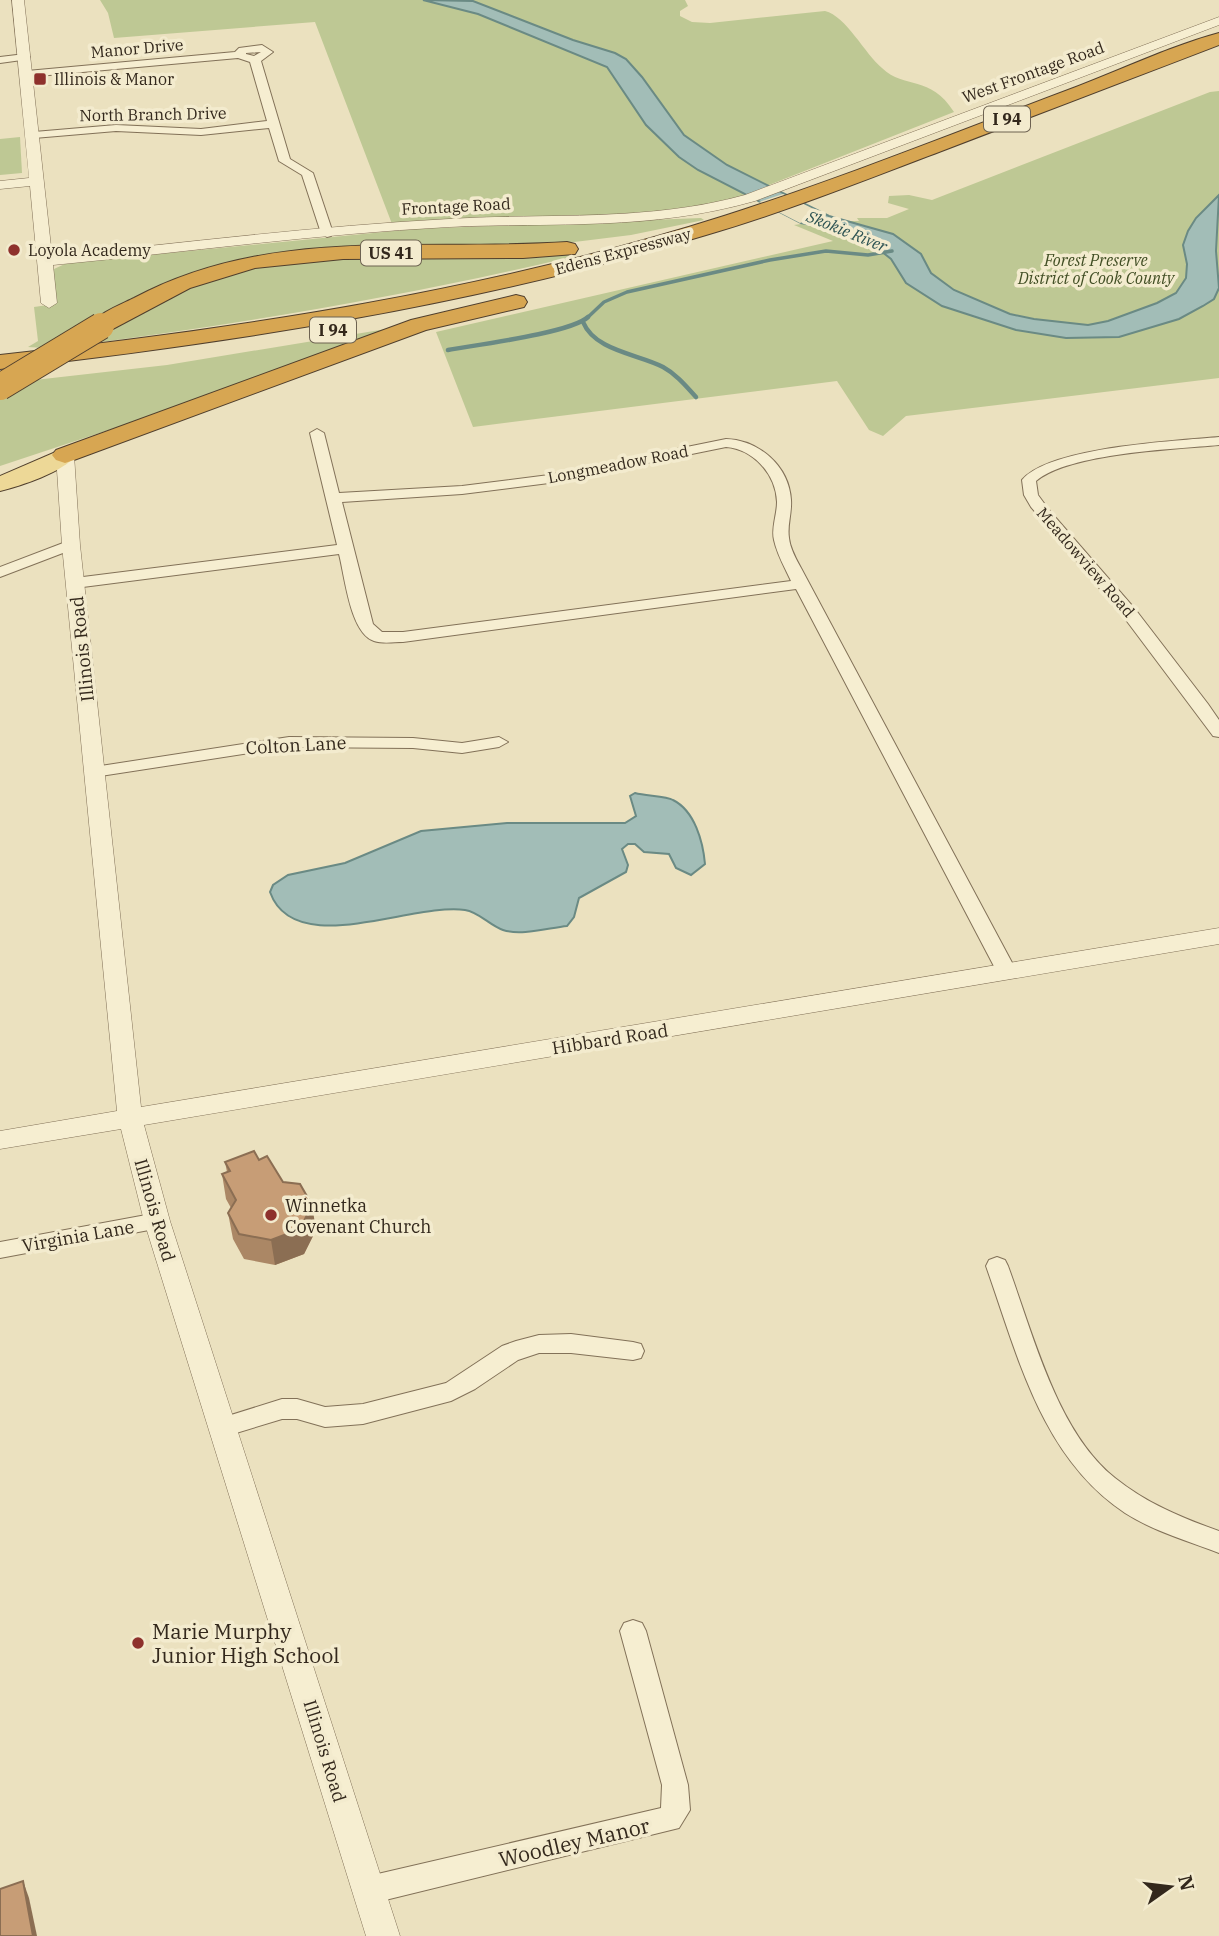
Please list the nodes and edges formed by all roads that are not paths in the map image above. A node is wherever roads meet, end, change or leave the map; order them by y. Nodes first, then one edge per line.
1 (19, 0) edge
2 (1219, 21) edge
3 (1219, 39) edge
4 (1219, 55) edge
5 (25, 57) junction
6 (0, 60) edge
7 (27, 74) junction
8 (273, 124) junction
9 (34, 135) junction
10 (859, 157) joint
11 (37, 181) junction
12 (0, 185) edge
13 (750, 198) joint
14 (788, 204) junction
15 (694, 232) junction
16 (327, 233) junction
17 (662, 257) junction
18 (46, 261) junction
19 (49, 303) dead end
20 (0, 362) edge
21 (0, 376) edge
22 (0, 387) edge
23 (317, 433) dead end
24 (1219, 441) edge
25 (65, 455) junction
26 (0, 473) edge
27 (0, 484) edge
28 (332, 498) junction
29 (71, 545) junction
30 (344, 549) junction
31 (0, 572) edge
32 (75, 583) junction
33 (802, 584) junction
34 (1219, 732) edge
35 (499, 742) dead end
36 (94, 772) junction
37 (1219, 936) edge
38 (1007, 972) junction
39 (130, 1118) junction
40 (0, 1140) edge
41 (157, 1222) junction
42 (0, 1250) edge
43 (997, 1266) dead end
44 (633, 1352) dead end
45 (223, 1427) junction
46 (1219, 1542) edge
47 (634, 1631) dead end
48 (369, 1890) junction
49 (383, 1936) edge

1 - 5 street
2 - 10 street, West Frontage Road
3 - 14 highway, Edens Expressway / I 94
4 - 14 highway, Edens Expressway / I 94
5 - 6 street
5 - 7 street
7 - 8 street, Manor Drive
7 - 9 street
8 - 9 street, North Branch Drive
8 - 16 street
9 - 11 street
10 - 14 street, Frontage Road
11 - 12 street
11 - 18 street
13 - 14 street, Frontage Road
13 - 16 street, Frontage Road
14 - 15 highway, Edens Expressway / I 94
14 - 17 highway, Edens Expressway / I 94
15 - 20 highway, Edens Expressway / I 94
15 - 22 highway, US 41, bridge
16 - 18 street, Frontage Road
17 - 21 highway, Edens Expressway / I 94
17 - 25 highway
18 - 19 street
23 - 28 street
24 - 34 street, Meadowview Road
25 - 26 main road
25 - 27 main road
25 - 29 street, Illinois Road
28 - 30 street
28 - 33 street, Longmeadow Road
29 - 31 street
29 - 32 street, Illinois Road
30 - 32 street
30 - 33 street
32 - 36 street, Illinois Road
33 - 38 street, Longmeadow Road
35 - 36 street, Colton Lane
36 - 39 street, Illinois Road
37 - 38 street, Hibbard Road
38 - 39 street, Hibbard Road
39 - 40 street, Hibbard Road
39 - 41 street, Illinois Road
41 - 42 street, Virginia Lane
41 - 45 street, Illinois Road
43 - 46 street
44 - 45 street
45 - 48 street, Illinois Road
47 - 48 street, Woodley Manor
48 - 49 street, Illinois Road

